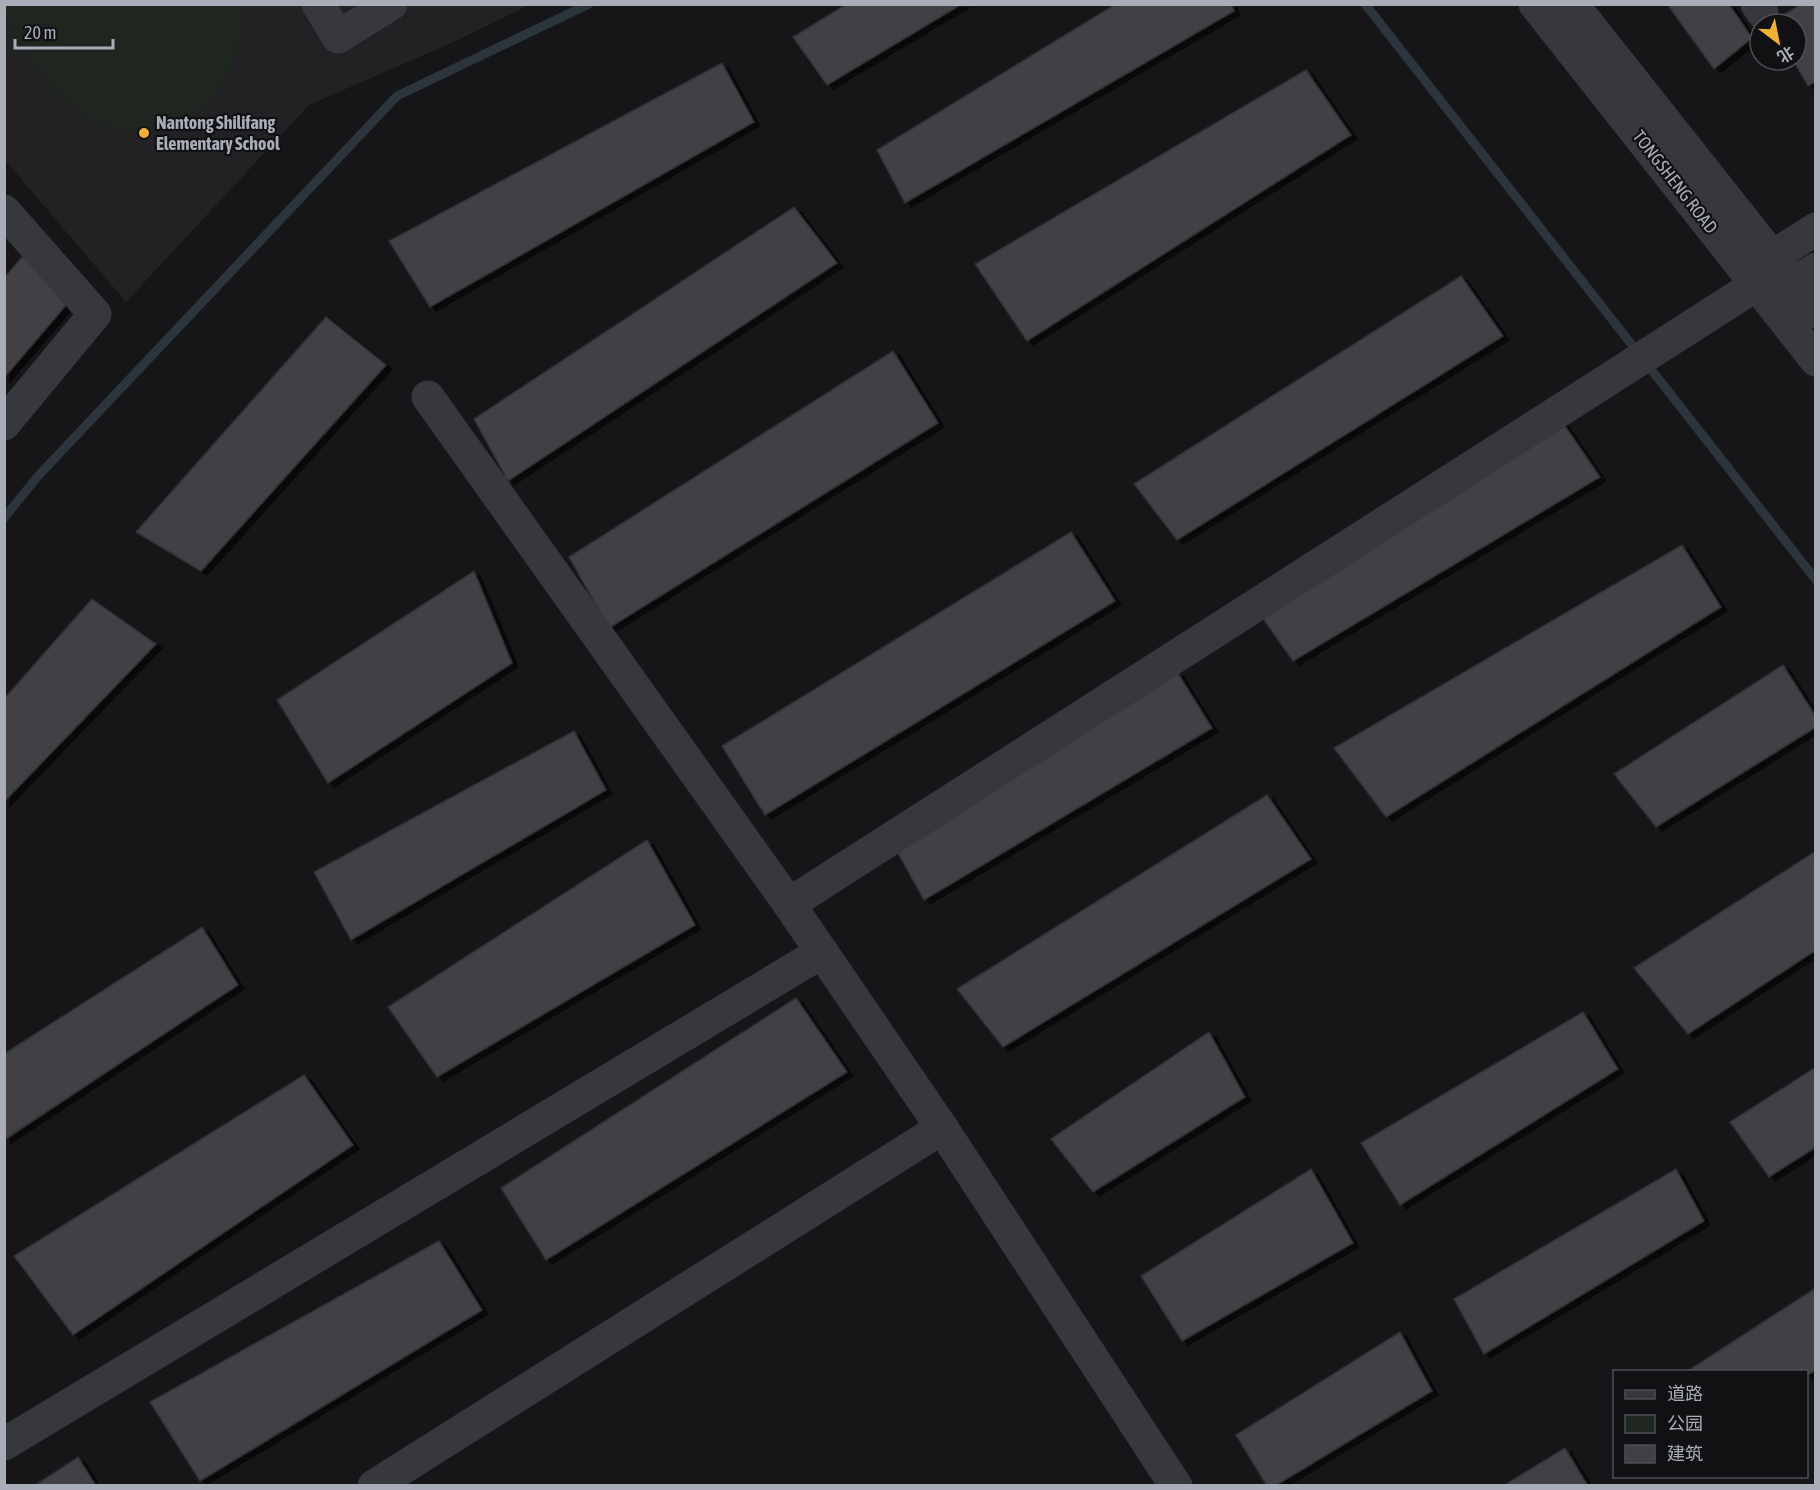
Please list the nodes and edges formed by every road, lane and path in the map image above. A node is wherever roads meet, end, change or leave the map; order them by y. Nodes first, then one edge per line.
1 (318, 4) edge
2 (391, 4) edge
3 (1535, 4) edge
4 (1572, 4) edge
5 (6, 214) edge
6 (1815, 229) edge
7 (1764, 271) junction
8 (1804, 277) edge
9 (1815, 312) edge
10 (1815, 360) edge
11 (428, 397) dead end
12 (4, 424) edge
13 (789, 904) junction
14 (822, 952) junction
15 (942, 1128) junction
16 (4, 1444) edge
17 (374, 1485) edge
18 (1176, 1485) edge

1 - 2 street
3 - 7 street, TONGSHENG ROAD
4 - 7 street, TONGSHENG ROAD
5 - 12 street
6 - 7 street
7 - 8 street
7 - 10 street, TONGSHENG ROAD
7 - 13 street
8 - 9 street
11 - 13 street
13 - 14 street
14 - 15 street
14 - 16 street
15 - 17 street
15 - 18 street

